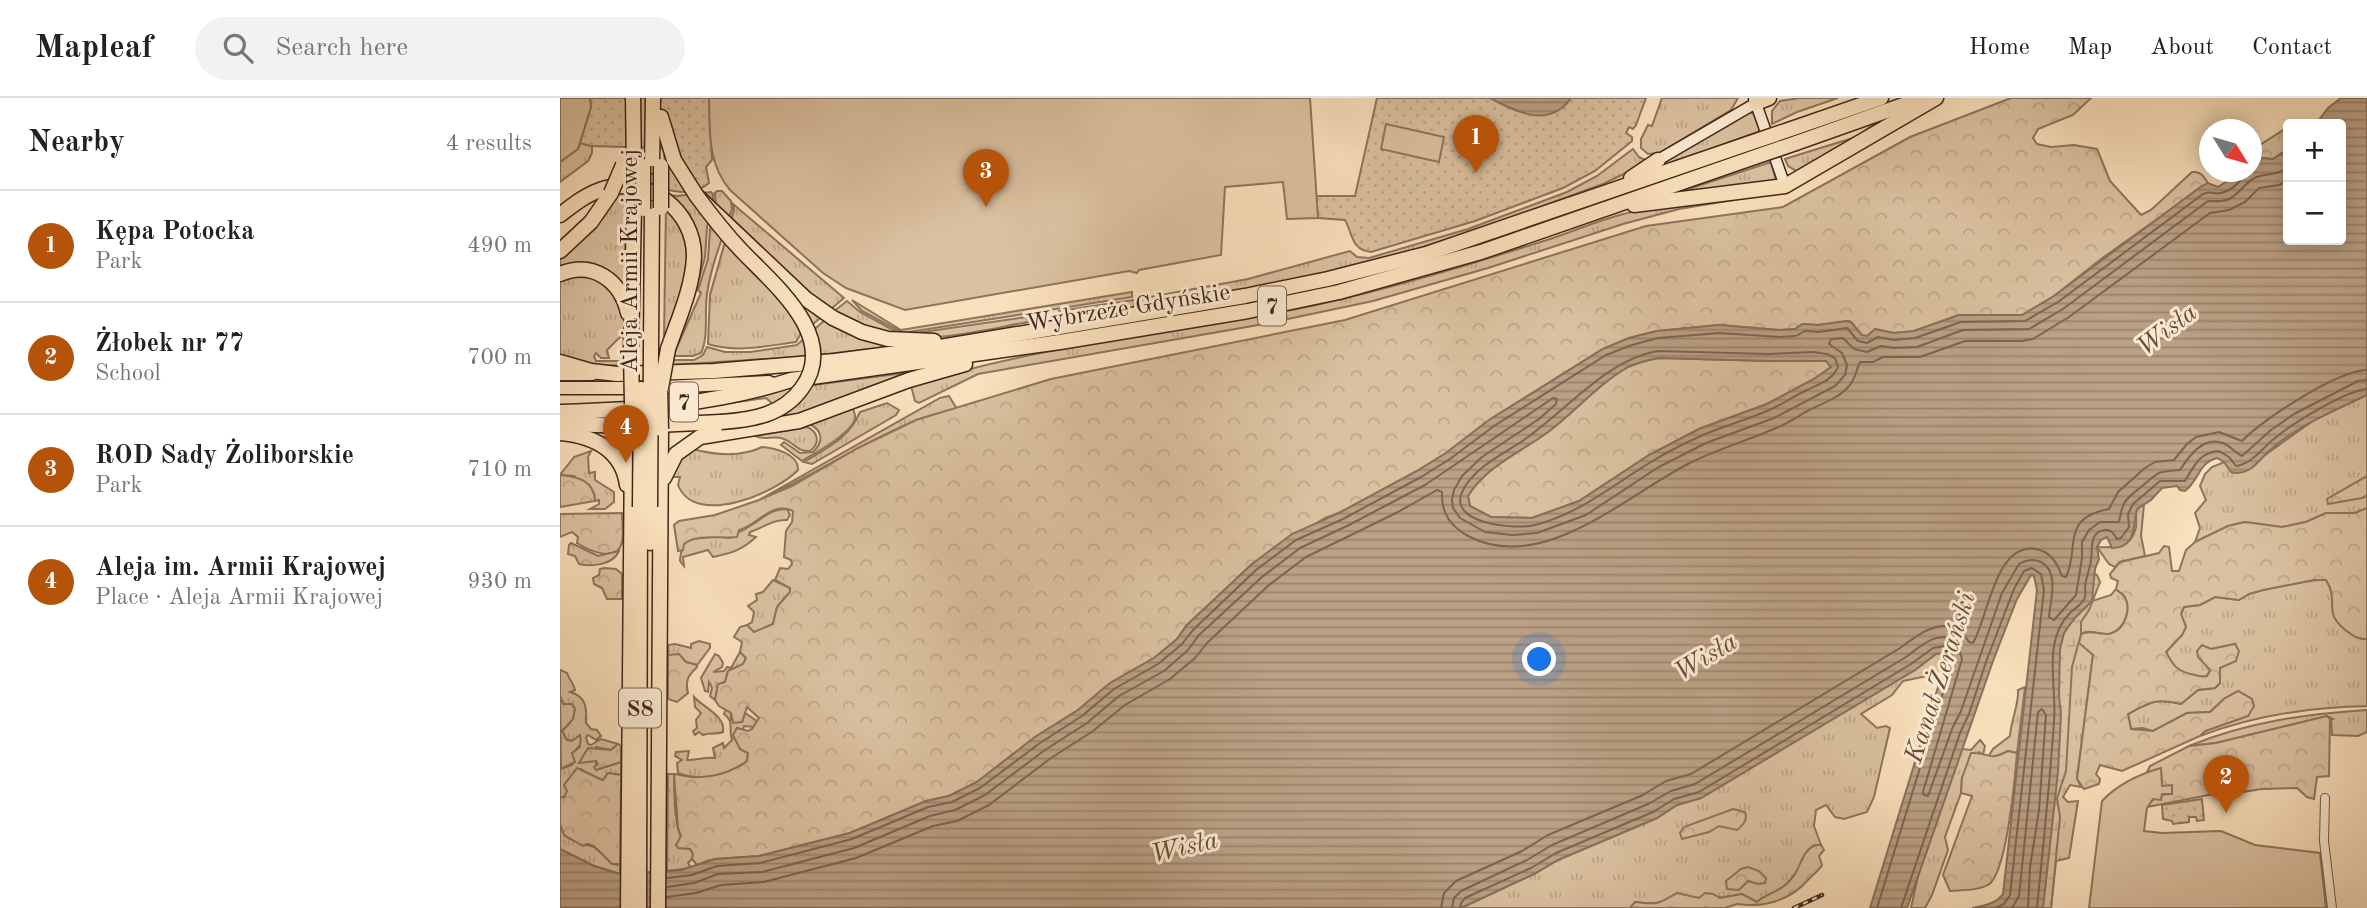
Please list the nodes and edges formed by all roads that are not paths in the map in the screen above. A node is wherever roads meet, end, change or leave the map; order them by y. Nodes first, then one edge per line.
1 (633, 98) edge
2 (642, 98) edge
3 (653, 98) edge
4 (661, 98) edge
5 (1881, 98) edge
6 (1925, 98) edge
7 (1936, 98) edge
8 (1755, 99) edge
9 (1793, 136) junction
10 (1658, 160) joint
11 (648, 165) junction
12 (1785, 186) junction
13 (611, 192) junction
14 (696, 195) junction
15 (1606, 201) junction
16 (647, 209) junction
17 (560, 215) edge
18 (560, 240) edge
19 (560, 251) edge
20 (560, 274) edge
21 (974, 342) junction
22 (1060, 342) junction
23 (650, 349) junction
24 (560, 362) edge
25 (560, 374) edge
26 (617, 374) junction
27 (791, 380) junction
28 (560, 388) edge
29 (568, 411) edge
30 (560, 424) edge
31 (560, 433) edge
32 (645, 507) junction
33 (2325, 798) dead end
34 (628, 908) edge
35 (639, 908) edge
36 (648, 908) edge
37 (658, 908) edge
38 (2332, 908) edge

1 - 11 highway
2 - 11 highway, Aleja Armii Krajowej
3 - 11 highway, Aleja Armii Krajowej
4 - 11 highway
5 - 9 highway, Wybrzeże Gdyńskie / 7
6 - 9 highway, Wybrzeże Gdyńskie / 7
7 - 12 highway
8 - 10 street
8 - 12 street
9 - 15 highway, Wybrzeże Gdyńskie / 7, bridge
10 - 15 highway
11 - 13 highway, bridge
11 - 14 highway, 7
11 - 16 highway
11 - 16 highway, bridge
12 - 15 highway
13 - 18 highway
13 - 19 highway
14 - 21 highway, 7, bridge
14 - 30 highway, bridge
15 - 21 highway, Wybrzeże Gdyńskie / 7
15 - 22 highway, Wybrzeże Gdyńskie / 7
16 - 23 highway
16 - 23 highway
17 - 23 highway
20 - 23 highway
21 - 26 highway, Wybrzeże Gdyńskie
22 - 27 highway, Wybrzeże Gdyńskie / 7
22 - 32 highway
23 - 32 highway, bridge
23 - 32 highway, bridge
24 - 26 highway
25 - 26 main road, Wybrzeże Gdyńskie
27 - 28 main road, Wybrzeże Gdyńskie
27 - 29 highway, 7
31 - 32 highway
32 - 34 highway
32 - 35 highway, S8
32 - 36 highway, S8
32 - 37 highway
33 - 38 street

